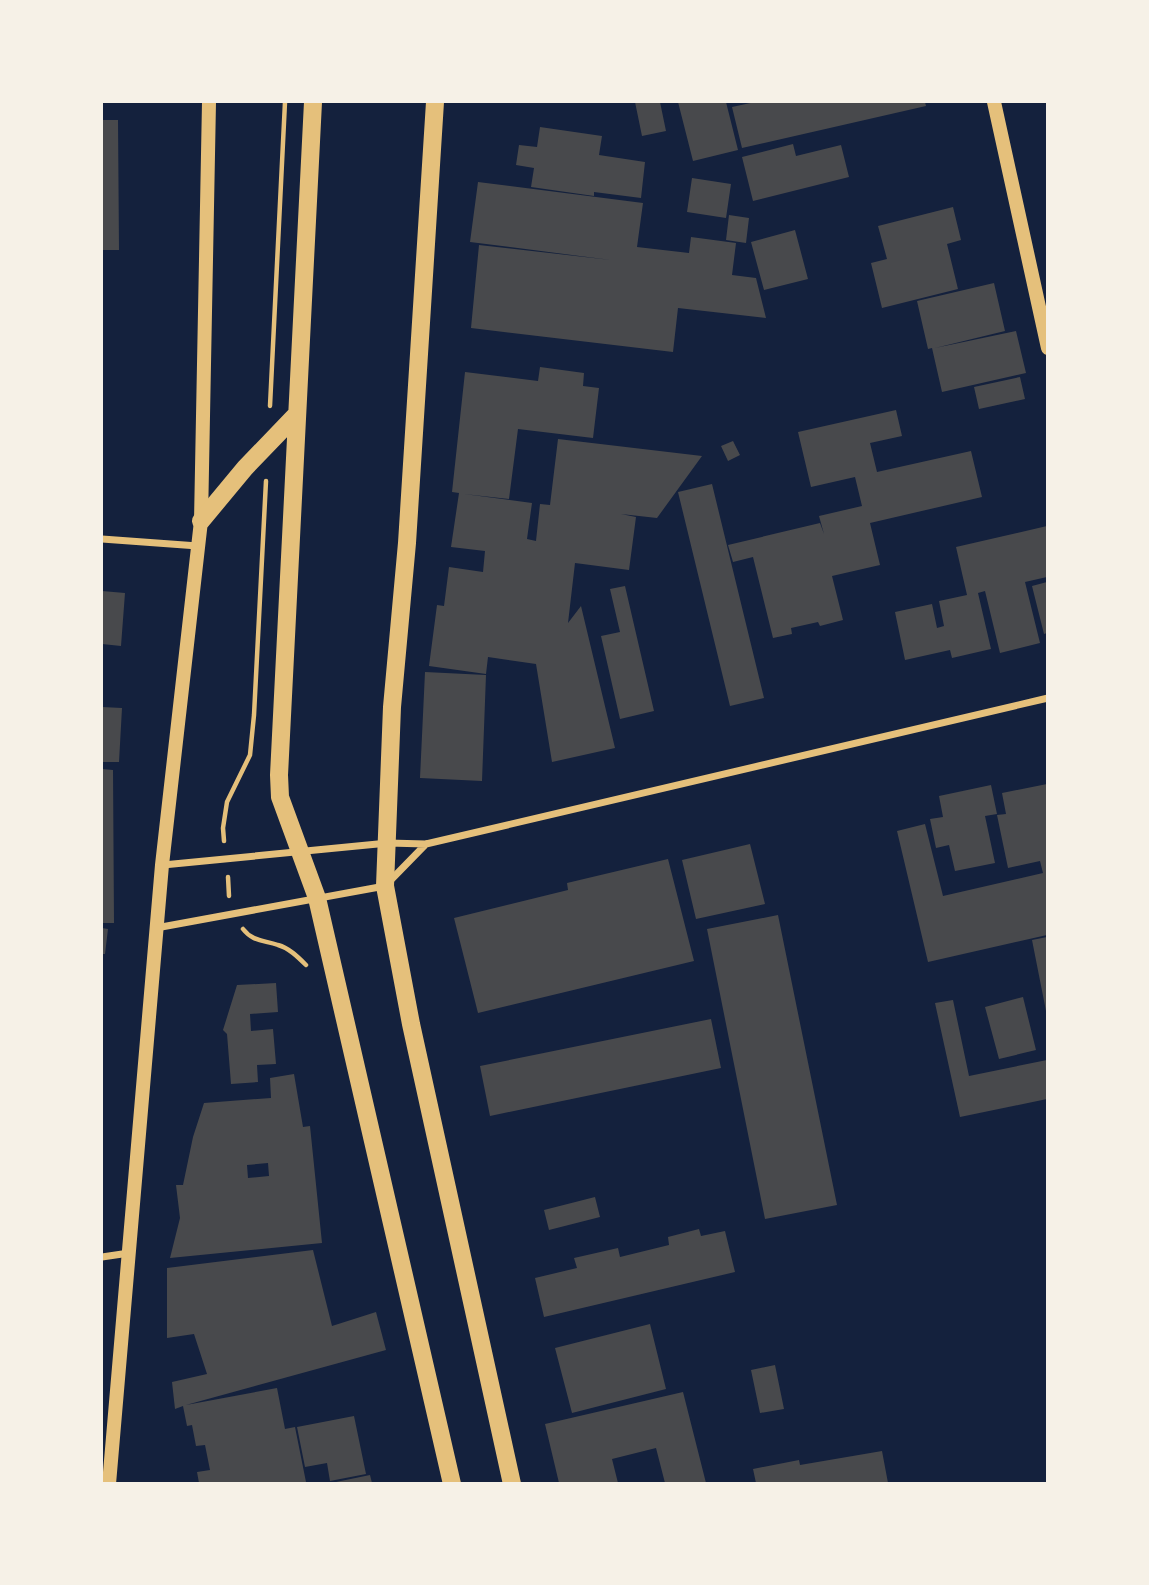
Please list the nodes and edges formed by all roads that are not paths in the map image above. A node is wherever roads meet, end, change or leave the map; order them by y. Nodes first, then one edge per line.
1 (209, 102) edge
2 (313, 102) edge
3 (435, 102) edge
4 (994, 102) edge
5 (1048, 348) edge
6 (295, 416) junction
7 (201, 521) junction
8 (102, 539) edge
9 (198, 546) junction
10 (1048, 698) edge
11 (388, 843) junction
12 (426, 844) junction
13 (298, 851) junction
14 (162, 865) junction
15 (384, 886) junction
16 (317, 898) junction
17 (156, 928) junction
18 (129, 1253) junction
19 (102, 1257) edge
20 (108, 1483) edge
21 (452, 1483) edge
22 (512, 1483) edge

1 - 7 main road
2 - 6 main road
3 - 11 main road
4 - 5 main road
6 - 7 main road
6 - 13 main road
7 - 9 main road
8 - 9 street
9 - 14 main road
10 - 12 street
11 - 12 street
11 - 13 street
11 - 15 main road
12 - 15 street
13 - 14 street
13 - 16 main road
14 - 17 main road
15 - 16 street
15 - 22 main road
16 - 17 street
16 - 21 main road
17 - 18 main road
18 - 19 street
18 - 20 main road

